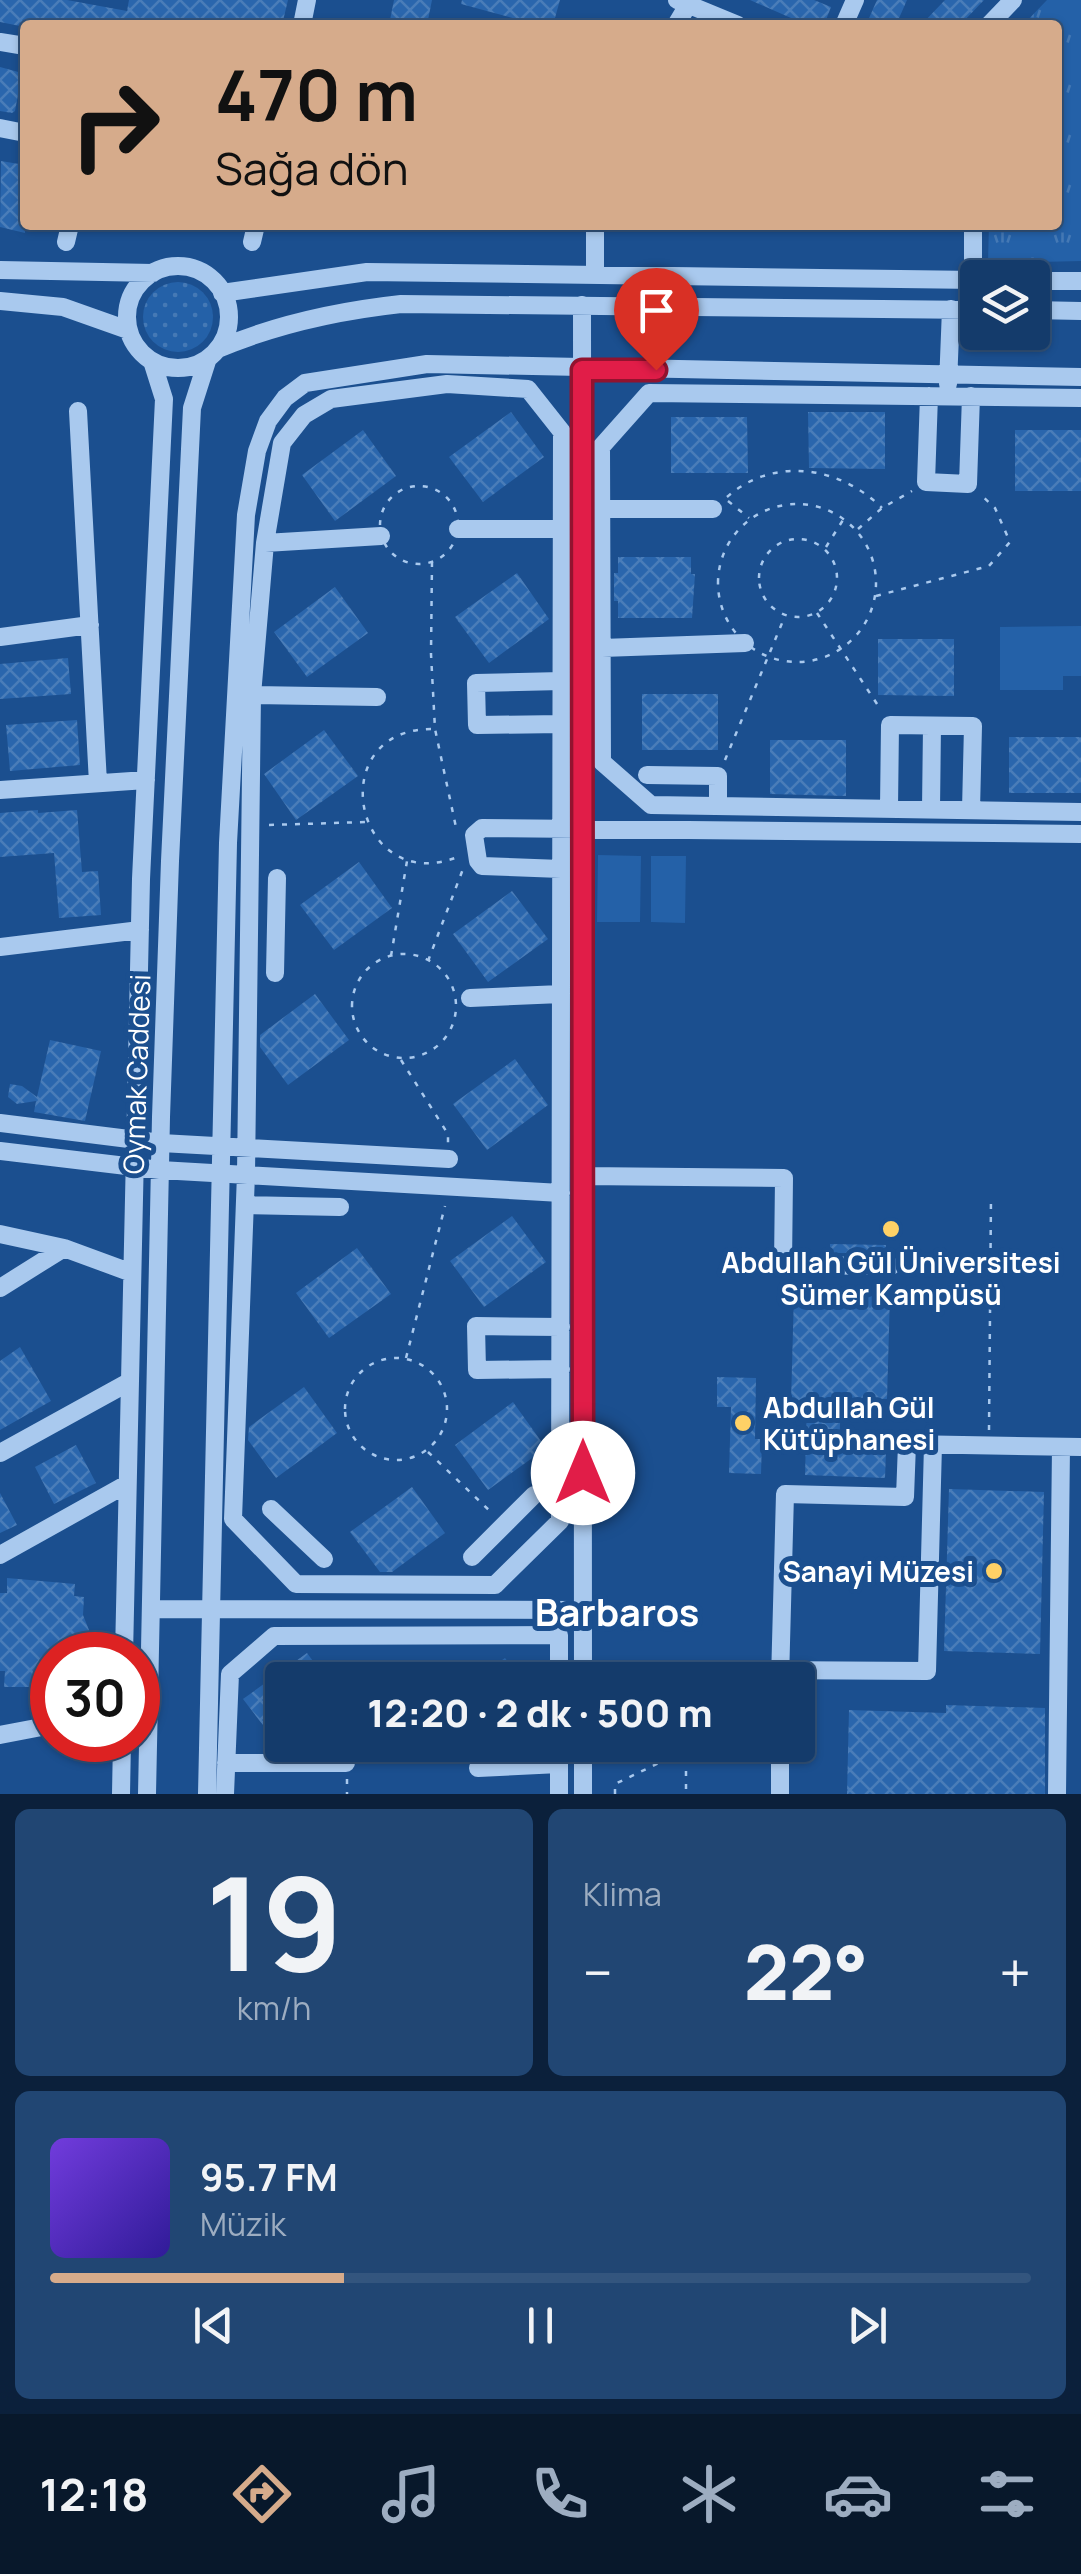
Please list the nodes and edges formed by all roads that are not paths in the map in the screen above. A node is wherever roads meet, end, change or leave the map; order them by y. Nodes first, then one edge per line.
1 (1013, 0) edge
2 (686, 2) edge
3 (727, 20) edge
4 (994, 20) edge
5 (595, 230) edge
6 (972, 230) edge
7 (974, 260) edge
8 (0, 270) edge
9 (153, 273) junction
10 (594, 274) junction
11 (960, 280) edge
12 (1050, 280) edge
13 (1081, 281) edge
14 (222, 293) junction
15 (0, 301) edge
16 (582, 305) junction
17 (951, 309) junction
18 (960, 309) edge
19 (1050, 310) edge
20 (1081, 311) edge
21 (128, 330) junction
22 (213, 354) junction
23 (152, 361) junction
24 (582, 370) junction
25 (948, 375) junction
26 (1081, 378) edge
27 (938, 396) junction
28 (971, 396) junction
29 (1081, 398) edge
30 (78, 411) dead end
31 (713, 509) dead end
32 (601, 510) junction
33 (458, 529) road end
34 (562, 529) junction
35 (382, 536) road end
36 (266, 543) junction
37 (90, 625) junction
38 (0, 637) edge
39 (745, 643) road end
40 (602, 648) junction
41 (562, 681) junction
42 (252, 695) junction
43 (376, 698) dead end
44 (562, 724) junction
45 (932, 726) junction
46 (647, 776) dead end
47 (146, 780) junction
48 (98, 783) junction
49 (0, 790) edge
50 (718, 806) junction
51 (889, 808) junction
52 (931, 809) junction
53 (971, 810) junction
54 (1081, 812) edge
55 (560, 828) junction
56 (583, 829) junction
57 (1081, 834) edge
58 (561, 869) junction
59 (277, 878) dead end
60 (249, 926) junction
61 (276, 926) junction
62 (140, 930) junction
63 (0, 948) edge
64 (274, 973) dead end
65 (561, 994) junction
66 (470, 998) dead end
67 (0, 1123) edge
68 (136, 1140) junction
69 (161, 1143) junction
70 (220, 1147) junction
71 (246, 1148) junction
72 (0, 1151) edge
73 (404, 1156) junction
74 (449, 1159) road end
75 (135, 1168) junction
76 (160, 1170) junction
77 (219, 1173) junction
78 (246, 1174) junction
79 (583, 1176) junction
80 (402, 1183) junction
81 (561, 1193) junction
82 (245, 1205) junction
83 (340, 1207) dead end
84 (0, 1234) edge
85 (64, 1248) junction
86 (892, 1266) dead end
87 (132, 1273) junction
88 (0, 1288) edge
89 (561, 1326) junction
90 (561, 1369) junction
91 (129, 1382) junction
92 (933, 1445) junction
93 (1060, 1447) junction
94 (1081, 1447) edge
95 (0, 1453) edge
96 (127, 1484) junction
97 (534, 1495) dead end
98 (271, 1509) dead end
99 (504, 1525) junction
100 (297, 1533) junction
101 (530, 1550) junction
102 (0, 1556) edge
103 (472, 1557) dead end
104 (324, 1558) dead end
105 (272, 1559) junction
106 (152, 1610) junction
107 (211, 1610) junction
108 (453, 1610) junction
109 (583, 1610) junction
110 (124, 1632) edge
111 (452, 1636) junction
112 (559, 1662) edge
113 (583, 1662) edge
114 (780, 1662) edge
115 (815, 1674) edge
116 (30, 1729) edge
117 (0, 1735) edge
118 (122, 1762) edge
119 (515, 1762) edge
120 (559, 1762) edge
121 (583, 1762) edge
122 (780, 1762) edge
123 (226, 1763) junction
124 (346, 1763) dead end
125 (478, 1768) dead end
126 (216, 1791) edge
127 (121, 1794) edge
128 (147, 1794) edge
129 (559, 1794) edge
130 (584, 1794) edge
131 (780, 1794) edge
132 (1056, 1794) edge

1 - 4 street
2 - 3 street
5 - 10 street
6 - 7 street
8 - 9 street
9 - 14 street
9 - 21 street
10 - 11 street
10 - 14 street
12 - 13 street
14 - 22 street
15 - 21 street
16 - 17 street
16 - 22 street
16 - 24 street
17 - 18 street
17 - 25 street
19 - 20 street
21 - 23 street
22 - 23 street
22 - 69 street, Oymak Caddesi
23 - 47 street, Oymak Caddesi
24 - 25 street
24 - 56 street
24 - 70 street
25 - 26 street
25 - 27 street
27 - 28 street
27 - 28 street
27 - 32 street
28 - 29 street
30 - 37 street
31 - 32 street
32 - 40 street
33 - 34 street
34 - 36 street
34 - 41 street
35 - 36 street
36 - 42 street
37 - 38 street
37 - 48 street
39 - 40 street
40 - 50 street
41 - 44 street
41 - 44 street
42 - 43 street
42 - 60 street
44 - 55 street
45 - 51 street
45 - 52 street
45 - 53 street
46 - 50 street
47 - 48 street
47 - 62 street, Oymak Caddesi
48 - 49 street
50 - 51 street
51 - 52 street
52 - 53 street
53 - 54 street
55 - 56 street
55 - 58 street
55 - 58 street
56 - 57 street
56 - 79 street
58 - 65 street
59 - 61 street
60 - 61 street
60 - 71 street
61 - 64 street
62 - 63 street
62 - 68 street, Oymak Caddesi
65 - 66 street
65 - 81 street
67 - 68 street
68 - 69 street
68 - 75 street, Oymak Caddesi
69 - 70 street
69 - 76 street, Oymak Caddesi
70 - 71 street
70 - 77 street
71 - 73 street
71 - 78 street
72 - 75 street
73 - 74 street
73 - 80 street
75 - 76 street
75 - 87 street, Oymak Caddesi
76 - 77 street
76 - 106 street, Oymak Caddesi
77 - 78 street
77 - 107 street
78 - 80 street
78 - 82 street
79 - 86 street
79 - 109 street
80 - 81 street
81 - 89 street
82 - 83 street
82 - 105 street
84 - 85 street
85 - 87 street
85 - 88 street
87 - 91 street, Oymak Caddesi
89 - 90 street
89 - 90 street
90 - 101 street
91 - 95 street
91 - 96 street, Oymak Caddesi
92 - 93 street
92 - 114 street
92 - 115 street
93 - 94 street
93 - 132 street
96 - 102 street
96 - 110 street, Oymak Caddesi
97 - 99 street
98 - 100 street
99 - 101 street
99 - 103 street
100 - 104 street
100 - 105 street
101 - 105 street
106 - 107 street
106 - 128 street, Oymak Caddesi
107 - 108 street
107 - 126 street
108 - 109 street
108 - 111 street
109 - 113 street
111 - 112 street
111 - 123 street
116 - 117 street
118 - 127 street
119 - 125 street
120 - 129 street
121 - 130 street
122 - 131 street
123 - 124 street
123 - 126 street

